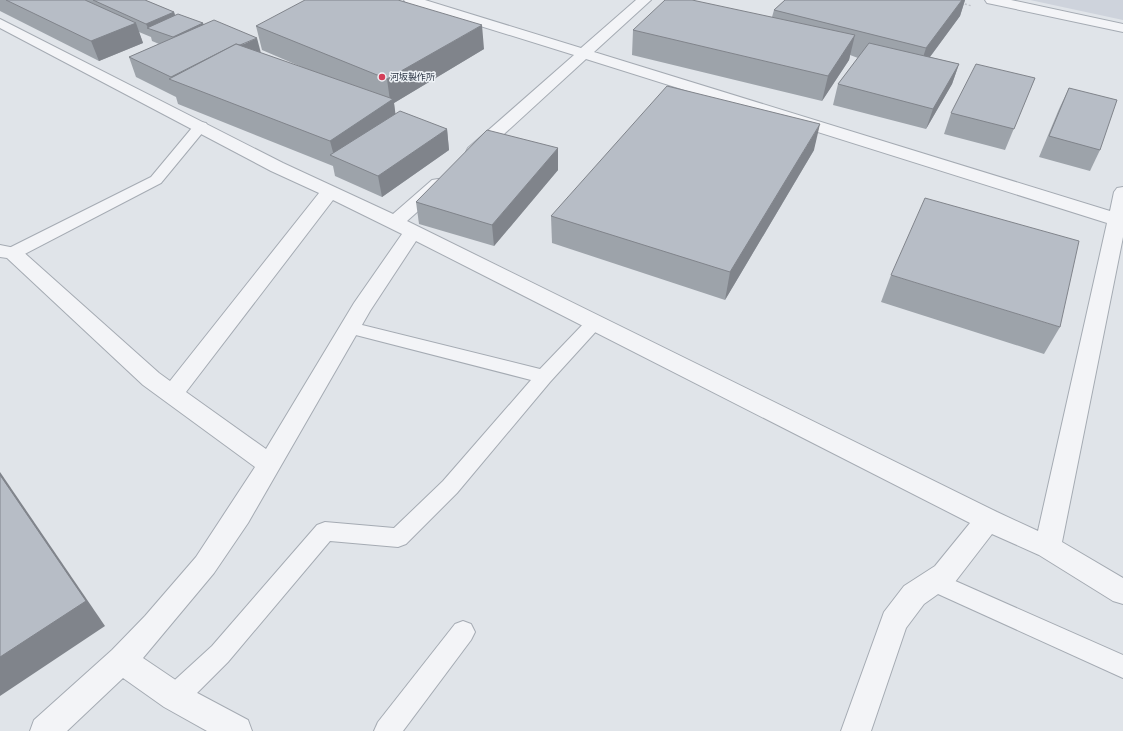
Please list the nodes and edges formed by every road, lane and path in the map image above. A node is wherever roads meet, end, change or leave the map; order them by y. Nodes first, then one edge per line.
1 (411, 0) edge
2 (644, 0) edge
3 (992, 0) edge
4 (0, 23) edge
5 (1123, 28) edge
6 (585, 54) junction
7 (201, 126) junction
8 (460, 164) edge
9 (449, 174) edge
10 (330, 192) junction
11 (1123, 192) edge
12 (1118, 220) junction
13 (404, 227) junction
14 (7, 252) edge
15 (594, 323) junction
16 (350, 328) junction
17 (544, 378) junction
18 (172, 394) junction
19 (270, 464) junction
20 (988, 520) junction
21 (1048, 547) junction
22 (935, 582) junction
23 (1123, 592) edge
24 (463, 632) dead end
25 (122, 660) junction
26 (1123, 667) edge
27 (175, 697) junction
28 (45, 731) edge
29 (236, 731) edge
30 (387, 731) edge
31 (856, 731) edge

1 - 6 street
2 - 6 street
3 - 5 street
4 - 7 street
6 - 8 street
6 - 12 street
7 - 10 street
7 - 14 lane
9 - 13 street
10 - 13 street
10 - 18 street
11 - 12 street
12 - 21 street
13 - 15 street
13 - 16 street
14 - 18 street
15 - 17 lane
15 - 20 street
16 - 17 lane
16 - 19 street
17 - 27 lane
18 - 19 street
19 - 25 street
20 - 21 street
20 - 22 street
21 - 23 street
22 - 26 lane
22 - 31 street
24 - 30 lane
25 - 27 street
25 - 28 street
27 - 29 street

